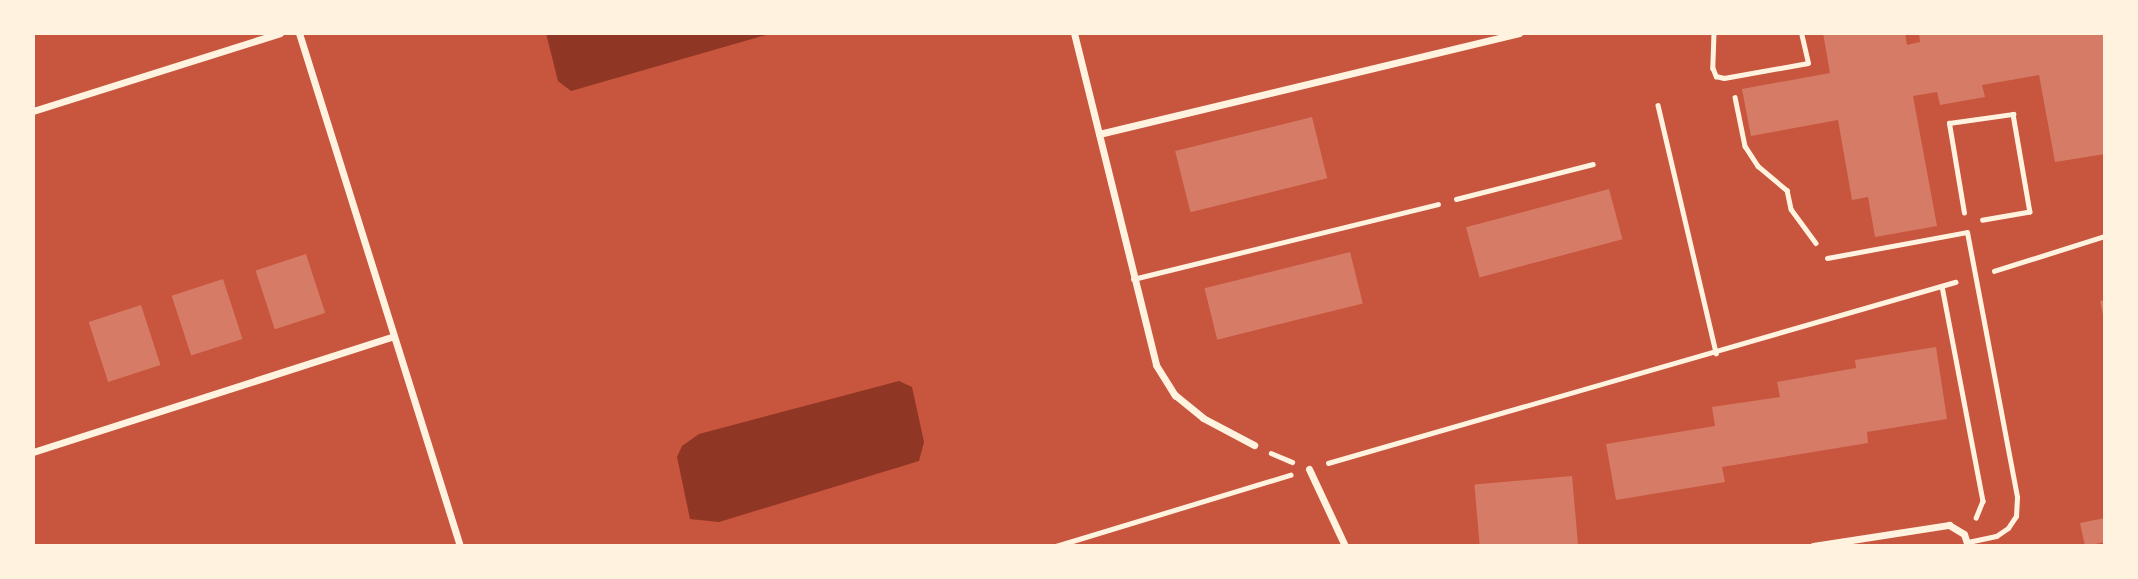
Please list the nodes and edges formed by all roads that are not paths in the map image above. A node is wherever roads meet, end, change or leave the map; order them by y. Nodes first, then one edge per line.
1 (280, 33) edge
2 (299, 33) edge
3 (1074, 33) edge
4 (1519, 33) edge
5 (33, 111) edge
6 (1099, 134) junction
7 (1438, 204) road end
8 (1826, 258) road end
9 (1133, 279) junction
10 (393, 337) junction
11 (1254, 444) road end
12 (33, 452) edge
13 (1309, 469) road end
14 (1968, 544) edge
15 (460, 546) edge
16 (1345, 546) edge
17 (1813, 546) edge

1 - 5 street
2 - 10 street
3 - 6 street
4 - 6 street
6 - 9 street
7 - 9 lane
8 - 14 lane
9 - 11 street
10 - 12 street
10 - 15 street
13 - 16 street
14 - 17 street

